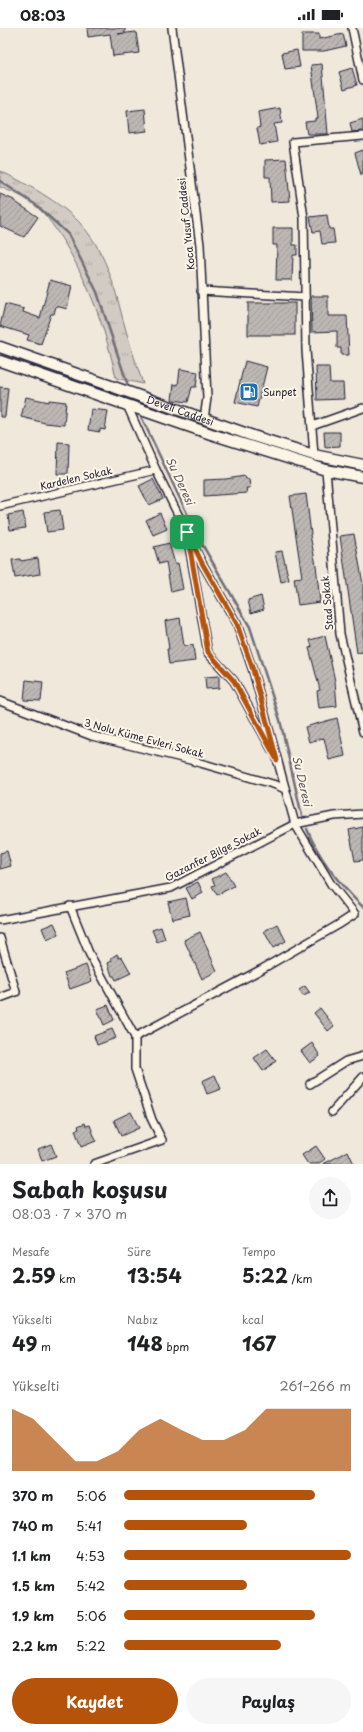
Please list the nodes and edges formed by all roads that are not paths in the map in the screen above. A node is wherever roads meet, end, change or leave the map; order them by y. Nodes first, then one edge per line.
1 (172, 28) edge
2 (352, 28) edge
3 (363, 80) edge
4 (363, 136) edge
5 (201, 291) junction
6 (305, 297) junction
7 (0, 347) edge
8 (0, 361) edge
9 (130, 406) junction
10 (363, 408) edge
11 (204, 419) junction
12 (312, 426) junction
13 (314, 455) junction
14 (363, 465) edge
15 (156, 470) junction
16 (326, 470) junction
17 (363, 477) edge
18 (0, 506) edge
19 (187, 532) junction
20 (0, 701) edge
21 (363, 732) edge
22 (277, 760) junction
23 (285, 790) junction
24 (363, 814) edge
25 (295, 824) junction
26 (70, 906) junction
27 (0, 920) edge
28 (0, 938) edge
29 (0, 998) edge
30 (135, 1037) junction
31 (363, 1056) edge
32 (363, 1077) edge
33 (310, 1084) dead end
34 (332, 1112) dead end
35 (94, 1164) edge

1 - 5 street, Koca Yusuf Caddesi
2 - 3 street
4 - 6 street
5 - 6 street
5 - 11 street, Koca Yusuf Caddesi
6 - 12 street
7 - 11 main road, Develi Caddesi
8 - 9 main road, Develi Caddesi
9 - 15 street
9 - 16 main road, Develi Caddesi
10 - 12 street
11 - 13 main road, Develi Caddesi
12 - 13 street
13 - 14 main road, Develi Caddesi
15 - 18 street, Kardelen Sokak
15 - 19 street
16 - 17 main road, Develi Caddesi
16 - 21 street, Stad Sokak
19 - 22 street
19 - 22 street
20 - 23 street, 3 Nolu Küme Evleri Sokak
22 - 23 street
23 - 25 street
24 - 25 street, Gazanfer Bilge Sokak
25 - 26 street, Gazanfer Bilge Sokak
25 - 30 street
26 - 27 street, Gazanfer Bilge Sokak
26 - 30 street
28 - 29 street
30 - 35 street
31 - 33 street
32 - 34 street

